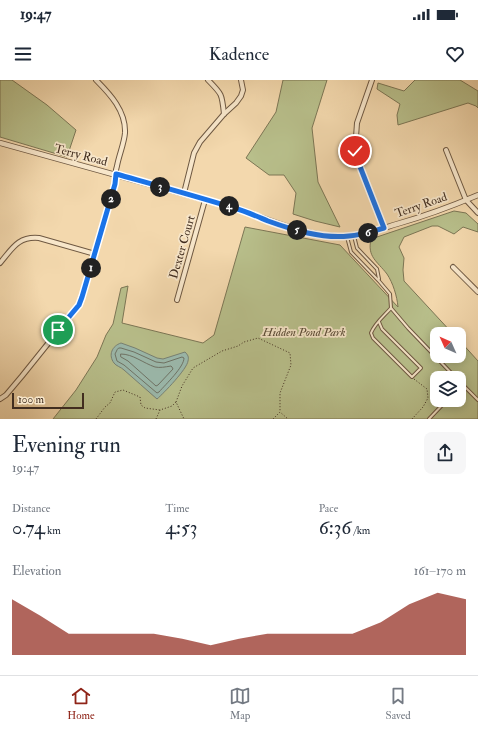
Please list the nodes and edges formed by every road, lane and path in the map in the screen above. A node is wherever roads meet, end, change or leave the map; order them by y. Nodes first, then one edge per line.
1 (96, 80) edge
2 (208, 80) edge
3 (241, 80) edge
4 (372, 80) edge
5 (224, 114) junction
6 (0, 143) edge
7 (446, 150) dead end
8 (116, 174) junction
9 (184, 193) junction
10 (478, 195) edge
11 (206, 200) junction
12 (466, 200) junction
13 (478, 213) edge
14 (384, 228) junction
15 (347, 236) junction
16 (354, 236) junction
17 (95, 254) junction
18 (0, 263) edge
19 (454, 267) dead end
20 (379, 281) junction
21 (478, 292) edge
22 (178, 300) dead end
23 (391, 308) junction
24 (379, 322) junction
25 (449, 371) edge
26 (412, 377) junction
27 (466, 388) edge
28 (0, 399) edge
29 (478, 400) edge
30 (176, 402) junction
31 (440, 407) edge
32 (160, 410) junction
33 (280, 412) junction
34 (96, 419) edge
35 (156, 419) edge
36 (184, 419) edge
37 (273, 419) edge
38 (288, 419) edge
39 (412, 419) edge
40 (429, 419) edge

1 - 8 street
2 - 5 street
3 - 5 street
4 - 14 street
5 - 9 street
6 - 8 street, Terry Road
7 - 12 street
8 - 9 street, Terry Road
8 - 17 street
9 - 11 street, Terry Road
10 - 12 street, Terry Road
11 - 15 street, Terry Road
11 - 22 street, Dexter Court
12 - 13 street
12 - 14 street, Terry Road
14 - 16 street, Terry Road
15 - 16 street, Terry Road
15 - 20 lane
16 - 20 lane
17 - 18 street
17 - 28 street
19 - 21 street
20 - 23 lane
23 - 24 lane
23 - 25 lane
24 - 26 lane
24 - 26 lane
26 - 39 path
27 - 29 lane
30 - 32 path
30 - 33 path
30 - 36 path
31 - 40 lane
32 - 34 path
32 - 35 path
33 - 37 path
33 - 38 path

